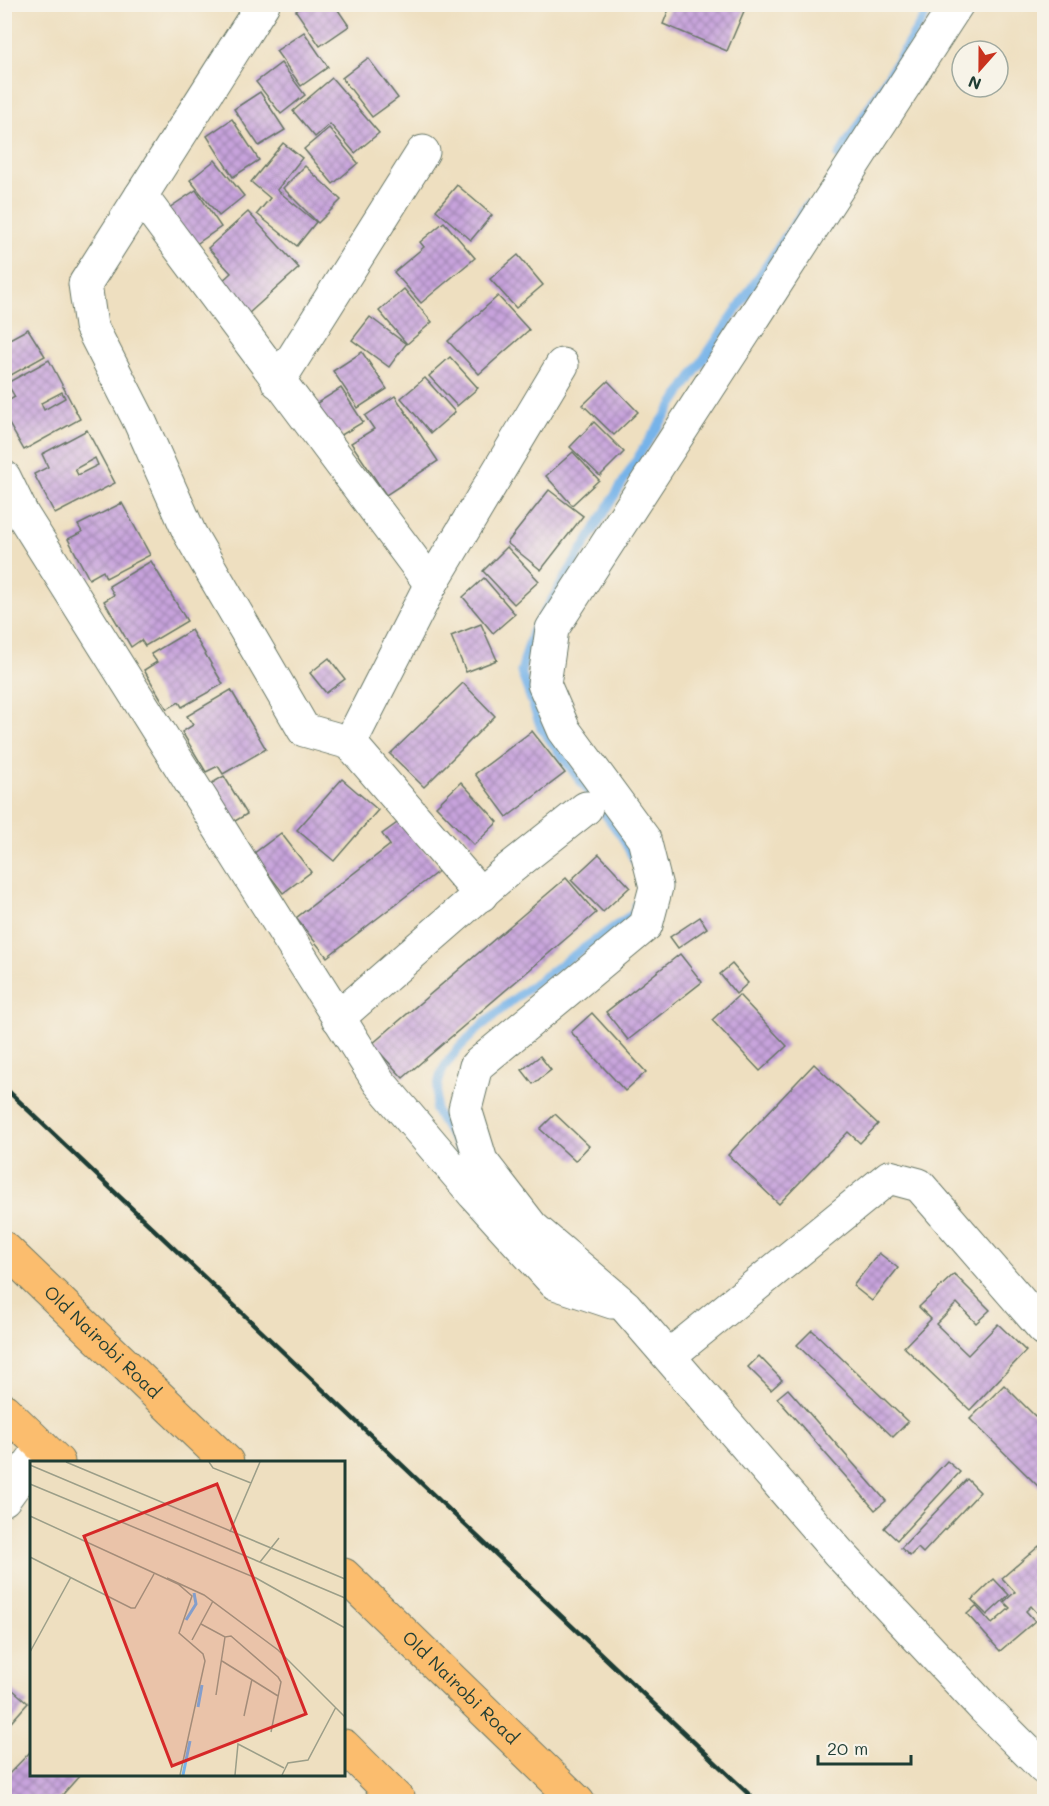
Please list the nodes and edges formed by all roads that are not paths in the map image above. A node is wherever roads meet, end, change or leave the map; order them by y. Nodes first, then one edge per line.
1 (263, 4) edge
2 (957, 4) edge
3 (423, 152) dead end
4 (141, 196) junction
5 (562, 365) dead end
6 (278, 382) junction
7 (4, 477) edge
8 (430, 584) junction
9 (350, 743) junction
10 (586, 808) dead end
11 (481, 895) junction
12 (338, 1018) junction
13 (4, 1248) edge
14 (625, 1306) junction
15 (1044, 1329) edge
16 (669, 1356) junction
17 (4, 1410) edge
18 (50, 1455) edge
19 (226, 1461) edge
20 (30, 1474) edge
21 (4, 1499) edge
22 (345, 1576) edge
23 (345, 1747) edge
24 (1044, 1768) edge
25 (400, 1802) edge
26 (578, 1802) edge

1 - 4 street
2 - 14 street
3 - 6 street
4 - 6 street
4 - 9 street
5 - 8 street
6 - 8 street
7 - 12 street
8 - 9 street
9 - 11 street
10 - 11 street
11 - 12 street
12 - 14 street
13 - 19 highway, Old Nairobi Road
14 - 16 street
15 - 16 street
16 - 24 street
17 - 18 highway
20 - 21 street
22 - 26 highway, Old Nairobi Road
23 - 25 highway

